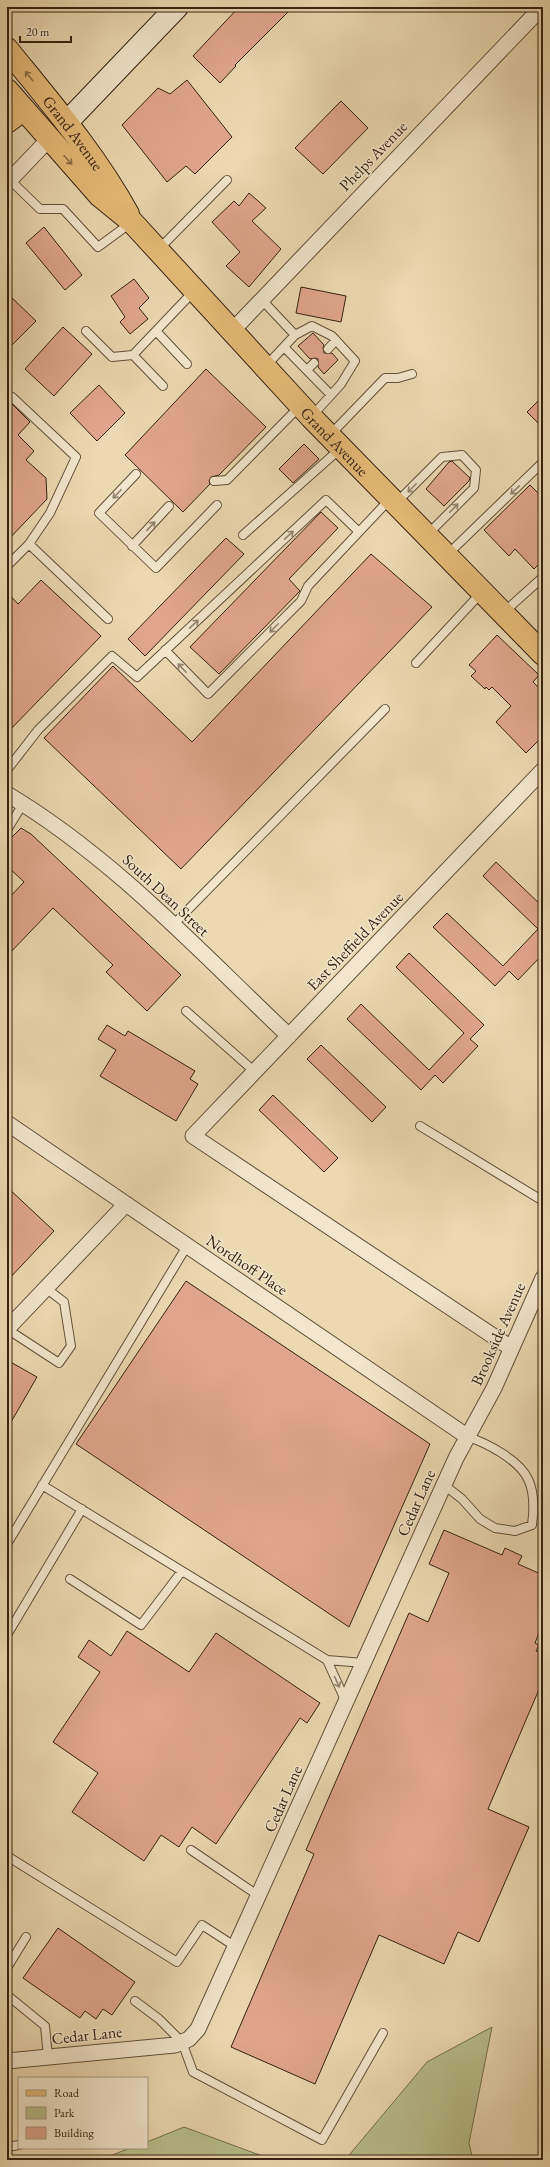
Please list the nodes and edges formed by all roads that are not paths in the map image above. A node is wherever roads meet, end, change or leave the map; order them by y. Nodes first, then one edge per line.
1 (177, 7) edge
2 (542, 7) edge
3 (7, 49) edge
4 (7, 90) edge
5 (15, 116) edge
6 (66, 122) junction
7 (49, 139) junction
8 (227, 180) dead end
9 (8, 181) edge
10 (132, 222) junction
11 (158, 250) junction
12 (195, 291) junction
13 (262, 300) junction
14 (86, 330) dead end
15 (156, 331) junction
16 (232, 332) junction
17 (296, 335) junction
18 (336, 340) junction
19 (284, 347) junction
20 (328, 349) dead end
21 (133, 355) junction
22 (314, 363) dead end
23 (187, 364) dead end
24 (265, 367) junction
25 (307, 370) junction
26 (412, 374) dead end
27 (163, 386) dead end
28 (331, 395) junction
29 (12, 397) dead end
30 (306, 411) junction
31 (335, 441) junction
32 (543, 462) edge
33 (136, 474) dead end
34 (214, 481) dead end
35 (393, 501) junction
36 (217, 505) dead end
37 (169, 506) dead end
38 (358, 531) junction
39 (243, 535) dead end
40 (427, 536) junction
41 (29, 544) junction
42 (132, 546) junction
43 (446, 556) junction
44 (7, 566) edge
45 (543, 577) edge
46 (482, 592) junction
47 (503, 614) junction
48 (108, 619) dead end
49 (165, 650) junction
50 (543, 654) edge
51 (416, 663) dead end
52 (385, 709) dead end
53 (7, 770) edge
54 (543, 770) edge
55 (7, 794) edge
56 (24, 804) junction
57 (7, 830) edge
58 (173, 926) junction
59 (186, 1011) dead end
60 (289, 1036) junction
61 (255, 1072) junction
62 (7, 1123) edge
63 (420, 1126) dead end
64 (543, 1201) edge
65 (126, 1204) junction
66 (187, 1246) junction
67 (543, 1278) edge
68 (47, 1289) junction
69 (7, 1329) edge
70 (511, 1348) junction
71 (486, 1405) joint
72 (468, 1437) junction
73 (42, 1485) junction
74 (444, 1485) junction
75 (82, 1509) junction
76 (7, 1544) edge
77 (182, 1571) junction
78 (70, 1580) dead end
79 (7, 1636) edge
80 (327, 1660) junction
81 (364, 1663) junction
82 (346, 1703) junction
83 (191, 1850) dead end
84 (7, 1856) edge
85 (259, 1896) junction
86 (26, 1937) dead end
87 (236, 1947) junction
88 (7, 1968) edge
89 (7, 1995) edge
90 (135, 2001) dead end
91 (383, 2033) dead end
92 (182, 2042) junction
93 (48, 2057) junction
94 (7, 2061) edge
95 (18, 2145) edge
96 (7, 2147) edge

1 - 6 street
2 - 13 street, Phelps Avenue
6 -> 3 main road, Grand Avenue
4 - 5 main road, Grand Avenue
5 - 7 main road, Grand Avenue
6 - 10 main road, Grand Avenue
7 - 9 street
7 -> 10 main road, Grand Avenue
8 - 11 lane
9 - 10 lane
10 - 11 main road, Grand Avenue
11 - 12 main road, Grand Avenue
12 - 15 lane
12 - 16 main road, Grand Avenue
13 - 16 street, Phelps Avenue
13 - 17 lane
14 - 21 lane
15 - 21 lane
15 - 23 lane
16 - 24 main road, Grand Avenue
17 - 18 lane
17 - 19 lane
18 - 20 lane
18 - 28 lane
19 - 24 lane
19 - 25 lane
21 - 27 lane
22 - 25 lane
24 - 30 main road, Grand Avenue
25 - 28 lane
26 - 31 lane
28 - 30 lane
29 - 41 lane
30 - 31 main road, Grand Avenue
30 - 34 lane
31 - 35 main road, Grand Avenue
31 - 39 lane
32 -> 43 lane
33 -> 42 lane
35 - 38 lane
35 - 40 main road, Grand Avenue
40 -> 35 lane
36 - 42 lane
42 -> 37 lane
49 -> 38 lane
38 -> 49 lane
40 - 43 main road, Grand Avenue
41 - 44 lane
41 - 48 lane
43 - 46 main road, Grand Avenue
45 - 47 lane
46 - 47 main road, Grand Avenue
46 - 51 lane
47 - 50 main road, Grand Avenue
49 - 53 lane
52 - 58 lane
54 - 60 street, East Sheffield Avenue
55 - 56 street, South Dean Street
56 - 57 lane
56 - 58 street, South Dean Street
58 - 60 street, South Dean Street
59 - 61 lane
60 - 61 street, East Sheffield Avenue
61 - 70 street, East Sheffield Avenue
62 - 65 street, Nordhoff Place
63 - 64 lane
65 - 66 street, Nordhoff Place
65 - 68 street
66 - 72 street, Nordhoff Place
66 - 73 lane
67 - 70 street, Brookside Avenue
68 - 69 street
68 - 69 lane
70 - 71 street, Brookside Avenue
71 - 72 street, Cedar Lane
72 - 74 street, Cedar Lane
72 - 74 lane
73 - 75 lane
73 - 76 lane
74 - 81 street, Cedar Lane
75 - 77 lane
75 - 79 lane
77 - 78 lane
77 - 80 lane
80 - 81 lane
80 -> 82 lane
81 - 82 street, Cedar Lane
82 - 85 street, Cedar Lane
83 - 85 lane
84 - 87 lane
85 - 87 street, Cedar Lane
86 - 88 lane
87 - 92 street, Cedar Lane
89 - 93 lane
90 - 92 lane
91 - 92 lane
92 - 93 street, Cedar Lane
93 - 94 street, Cedar Lane
95 - 96 lane

